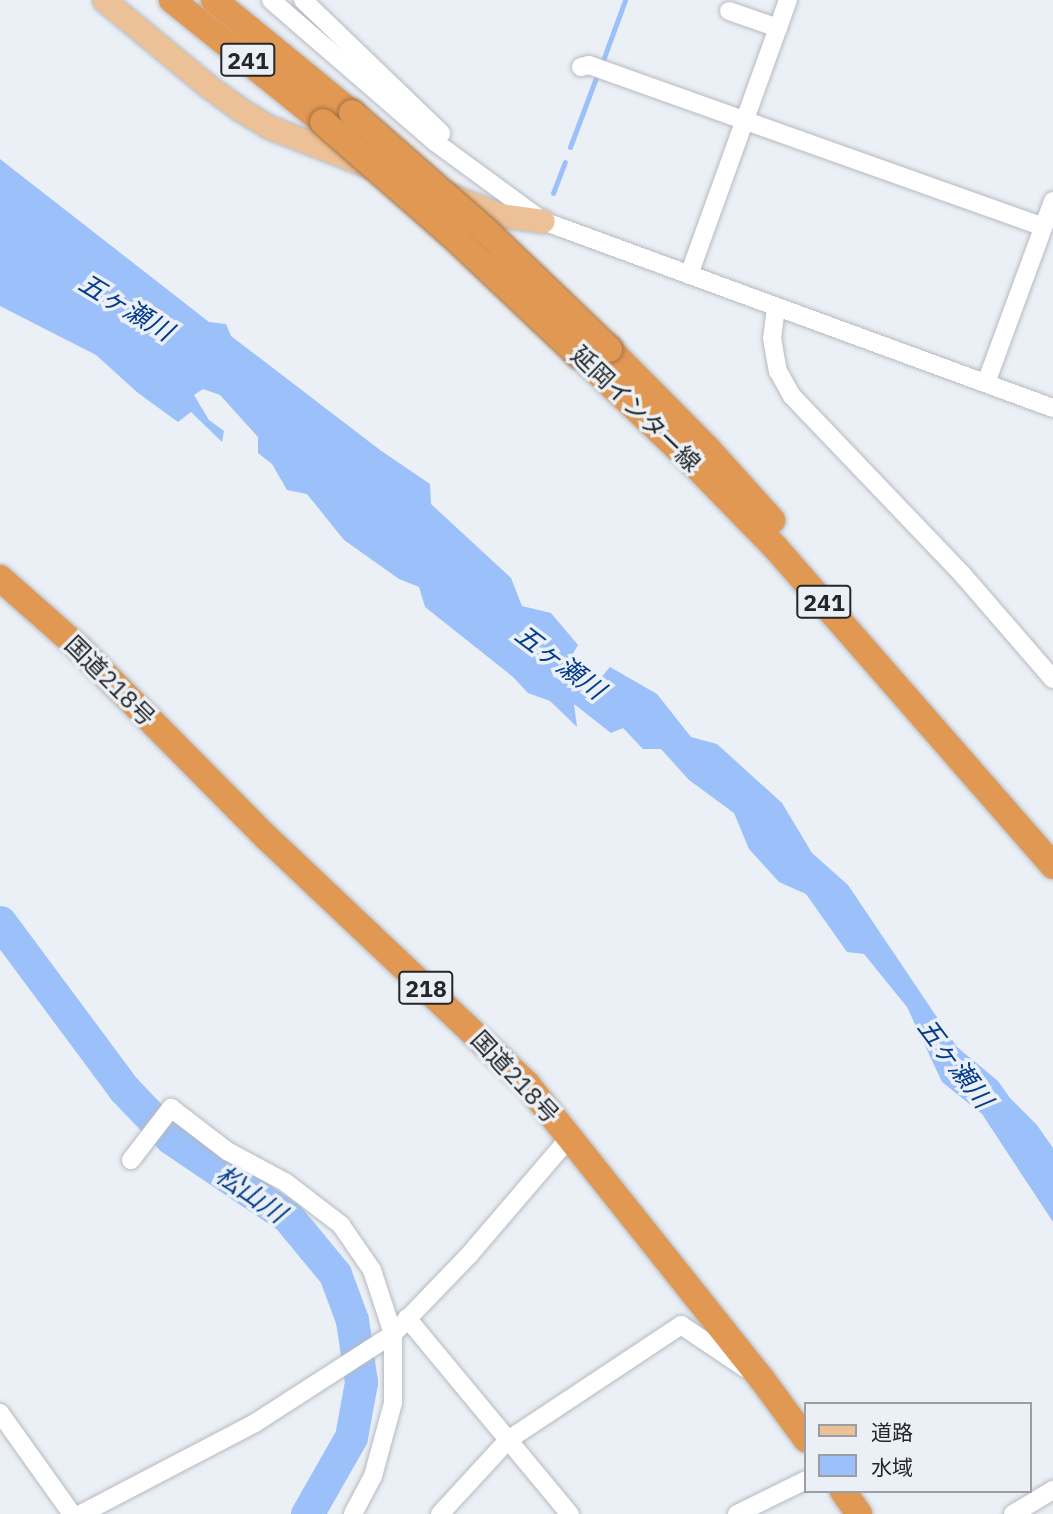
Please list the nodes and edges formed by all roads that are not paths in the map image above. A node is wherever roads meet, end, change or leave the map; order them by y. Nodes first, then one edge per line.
1 (104, 0) edge
2 (172, 0) edge
3 (214, 0) edge
4 (271, 0) edge
5 (303, 0) edge
6 (788, 0) edge
7 (729, 11) dead end
8 (778, 28) junction
9 (582, 67) dead end
10 (744, 122) junction
11 (505, 193) junction
12 (1053, 201) edge
13 (543, 221) junction
14 (1046, 232) edge
15 (689, 275) junction
16 (776, 307) junction
17 (986, 383) junction
18 (1053, 408) edge
19 (0, 578) edge
20 (1053, 679) edge
21 (1053, 860) edge
22 (1053, 866) edge
23 (570, 1137) junction
24 (131, 1160) dead end
25 (407, 1318) junction
26 (392, 1334) junction
27 (761, 1378) junction
28 (0, 1413) edge
29 (804, 1436) edge
30 (508, 1440) junction
31 (804, 1481) edge
32 (1053, 1490) edge
33 (844, 1493) edge
34 (72, 1514) edge
35 (81, 1514) edge
36 (353, 1514) edge
37 (440, 1514) edge
38 (570, 1514) edge
39 (737, 1514) edge
40 (859, 1514) edge
41 (1013, 1514) edge

1 - 13 main road, 241
2 - 22 highway, 延岡インター線 / 241, bridge
3 - 21 highway, 延岡インター線 / 241, bridge
4 - 11 street
5 - 11 street
6 - 8 street
7 - 8 street
8 - 10 street
9 - 10 street
10 - 14 street
10 - 15 street
11 - 13 street
12 - 14 street
13 - 15 street
14 - 17 street
15 - 16 street
16 - 17 street
16 - 20 street
17 - 18 street
19 - 23 highway, 国道218号 / 218
23 - 25 street
23 - 27 highway, 国道218号 / 218
24 - 26 street
25 - 26 street
25 - 30 street
26 - 35 street
26 - 36 street
27 - 29 highway, 国道218号 / 218
27 - 30 street
28 - 34 street
30 - 37 street
30 - 38 street
31 - 39 street
32 - 41 street
33 - 40 highway

